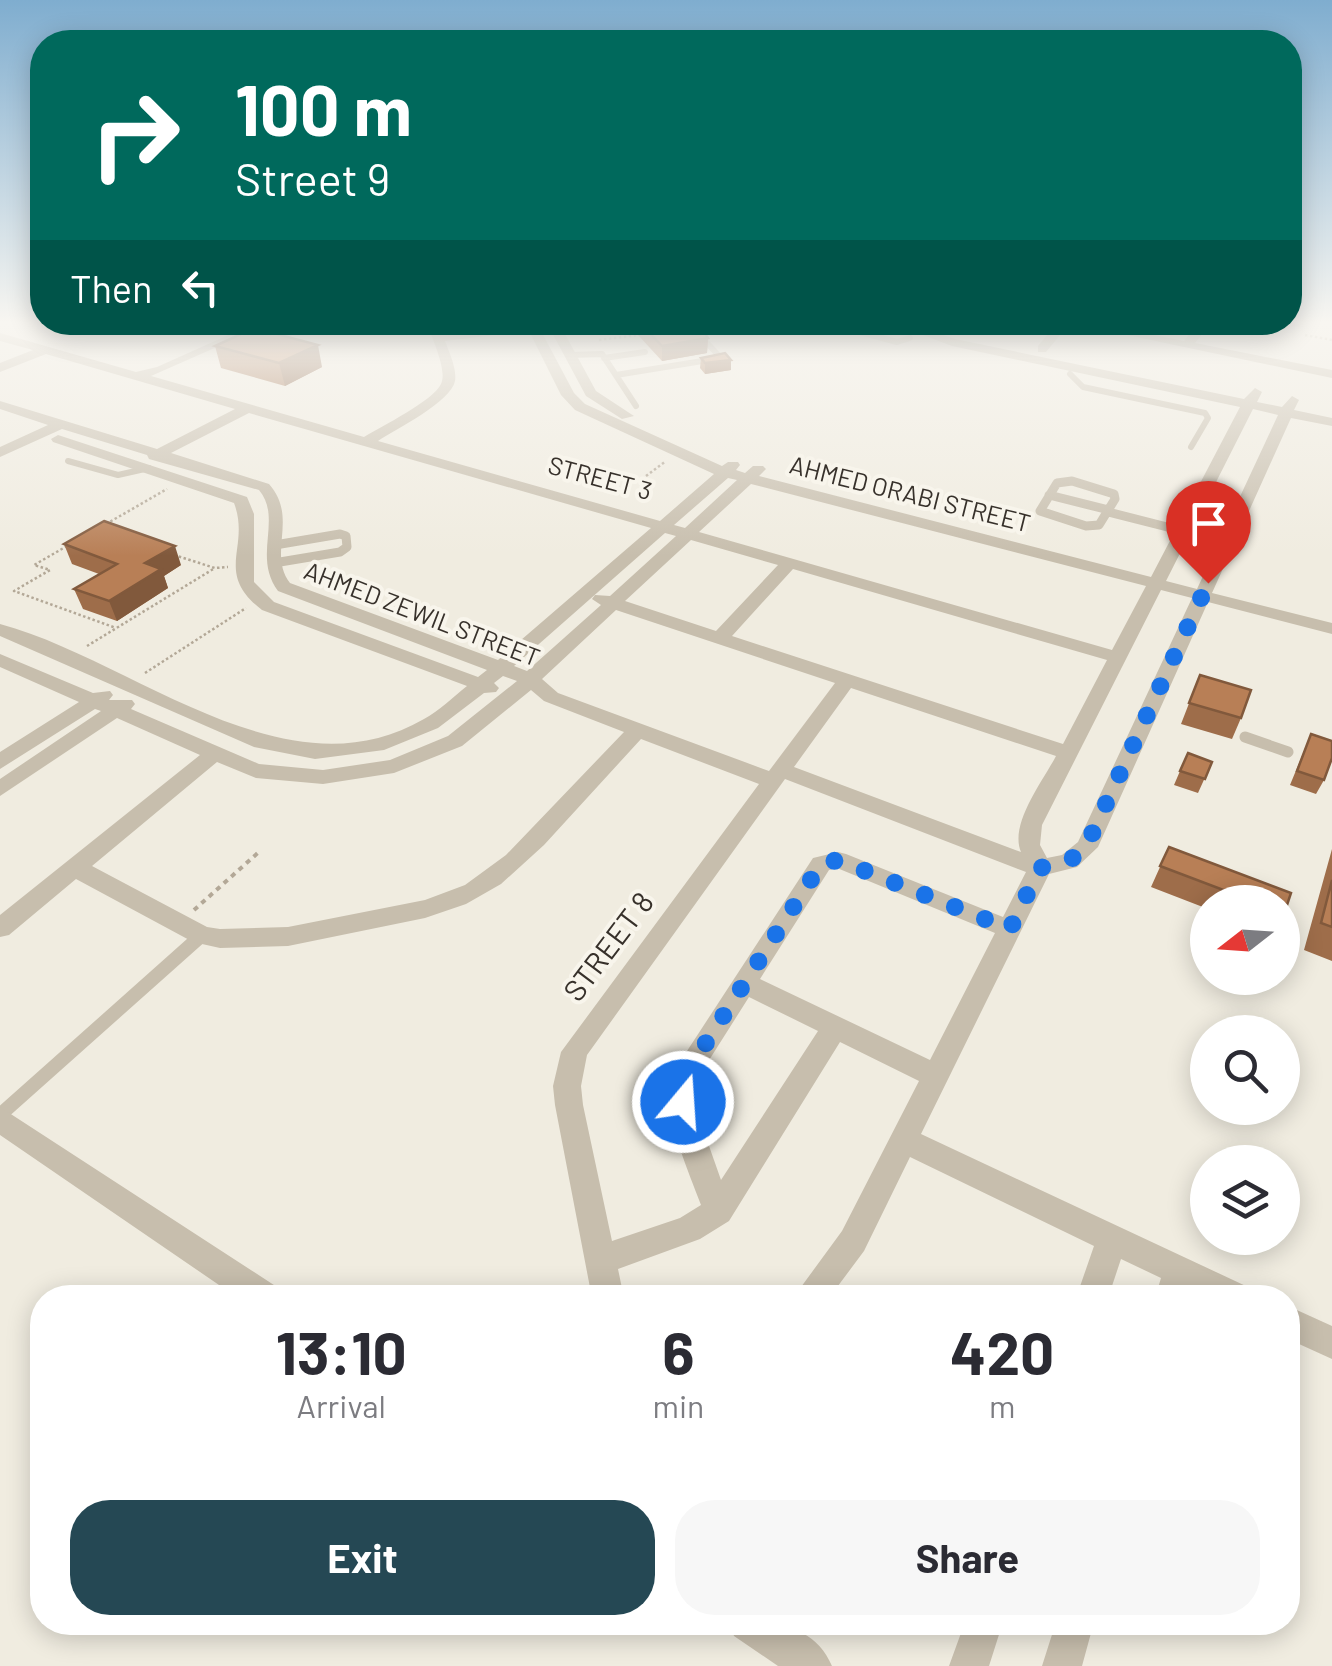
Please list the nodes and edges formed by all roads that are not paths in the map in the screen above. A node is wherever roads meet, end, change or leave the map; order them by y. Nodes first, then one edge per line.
1 (222, 401) edge
2 (428, 401) edge
3 (574, 401) edge
4 (602, 401) edge
5 (633, 401) edge
6 (1150, 401) edge
7 (1251, 401) edge
8 (1261, 401) edge
9 (0, 404) edge
10 (636, 406) dead end
11 (1289, 406) junction
12 (247, 408) junction
13 (1332, 408) edge
14 (0, 420) edge
15 (1332, 422) edge
16 (43, 426) junction
17 (0, 438) edge
18 (365, 442) junction
19 (1191, 448) dead end
20 (0, 452) edge
21 (68, 461) dead end
22 (148, 462) junction
23 (742, 470) junction
24 (1049, 496) junction
25 (1109, 510) junction
26 (666, 525) junction
27 (1184, 529) junction
28 (690, 532) junction
29 (275, 554) junction
30 (790, 562) junction
31 (1159, 578) junction
32 (1205, 589) junction
33 (587, 595) junction
34 (614, 604) junction
35 (1332, 615) edge
36 (0, 629) edge
37 (1332, 629) edge
38 (720, 638) junction
39 (1118, 657) junction
40 (0, 660) edge
41 (501, 668) junction
42 (530, 679) junction
43 (848, 680) junction
44 (132, 686) junction
45 (481, 686) junction
46 (511, 697) junction
47 (550, 697) junction
48 (93, 701) junction
49 (115, 711) junction
50 (638, 730) junction
51 (1245, 737) dead end
52 (1288, 752) dead end
53 (1068, 753) junction
54 (213, 755) junction
55 (0, 762) edge
56 (777, 775) junction
57 (0, 789) edge
58 (76, 868) junction
59 (1040, 868) junction
60 (0, 928) edge
61 (1010, 929) junction
62 (202, 935) junction
63 (744, 984) junction
64 (835, 1028) junction
65 (936, 1076) junction
66 (0, 1117) edge
67 (904, 1140) junction
68 (718, 1211) junction
69 (1112, 1238) junction
70 (600, 1260) junction
71 (1175, 1284) edge
72 (247, 1285) edge
73 (605, 1285) edge
74 (818, 1285) edge
75 (1096, 1285) edge
76 (1300, 1328) edge
77 (1332, 1343) edge
78 (767, 1635) edge
79 (980, 1635) edge
80 (1071, 1635) edge
81 (812, 1666) edge
82 (969, 1666) edge
83 (1062, 1666) edge

1 - 12 street, STREET 3
2 - 18 street
3 - 23 street, AHMED ORABI STREET
4 - 23 street, AHMED ORABI STREET
5 - 10 lane
6 - 19 lane
7 - 27 street
8 - 11 street
9 - 16 street, AHMED ZEWIL STREET
11 - 13 street
11 - 15 street
11 - 32 street
12 - 18 street, STREET 3
12 - 22 street
14 - 16 street, AHMED ZEWIL STREET
16 - 17 street
16 - 20 street
16 - 22 street, AHMED ZEWIL STREET
18 - 26 street, STREET 3
21 - 22 lane
22 - 29 street, AHMED ZEWIL STREET
22 - 45 street, AHMED ZEWIL STREET
23 - 26 street
23 - 28 street
23 - 31 street, AHMED ORABI STREET
24 - 25 lane
24 - 25 lane
24 - 25 lane
25 - 27 lane
26 - 28 street, STREET 3
26 - 33 street
27 - 31 street
28 - 30 street, STREET 3
28 - 34 street
29 - 29 lane
29 - 41 street, AHMED ZEWIL STREET
30 - 38 street
30 - 39 street, STREET 3
31 - 32 street, AHMED ORABI STREET
31 - 39 street
32 - 35 street, AHMED ORABI STREET
32 - 37 street, AHMED ORABI STREET
32 - 59 street
33 - 34 street
33 - 41 street
34 - 38 street
34 - 42 street
36 - 44 street
38 - 43 street
39 - 53 street
40 - 48 street
41 - 42 street, AHMED ZEWIL STREET
41 - 45 street
42 - 46 street
42 - 47 street, AHMED ZEWIL STREET
43 - 53 street
43 - 56 street, STREET 8
44 - 45 street
44 - 48 street
44 - 49 street
45 - 46 street, AHMED ZEWIL STREET
46 - 47 street, AHMED ZEWIL STREET
46 - 54 street
47 - 50 street
48 - 49 street
48 - 55 street
49 - 54 street
49 - 57 street
50 - 56 street
50 - 62 street
51 - 52 lane
53 - 59 street
54 - 58 street
56 - 59 street
56 - 70 street, STREET 8
58 - 60 street
58 - 62 street
59 - 61 street
61 - 63 street
61 - 65 street
62 - 66 lane
63 - 64 street
63 - 68 street
64 - 65 street
64 - 68 street
65 - 67 street
66 - 72 street
67 - 69 street
67 - 74 street
68 - 70 street
69 - 71 street
69 - 75 street
70 - 73 street, STREET 8
76 - 77 street
78 - 81 street
79 - 82 street
80 - 83 street

